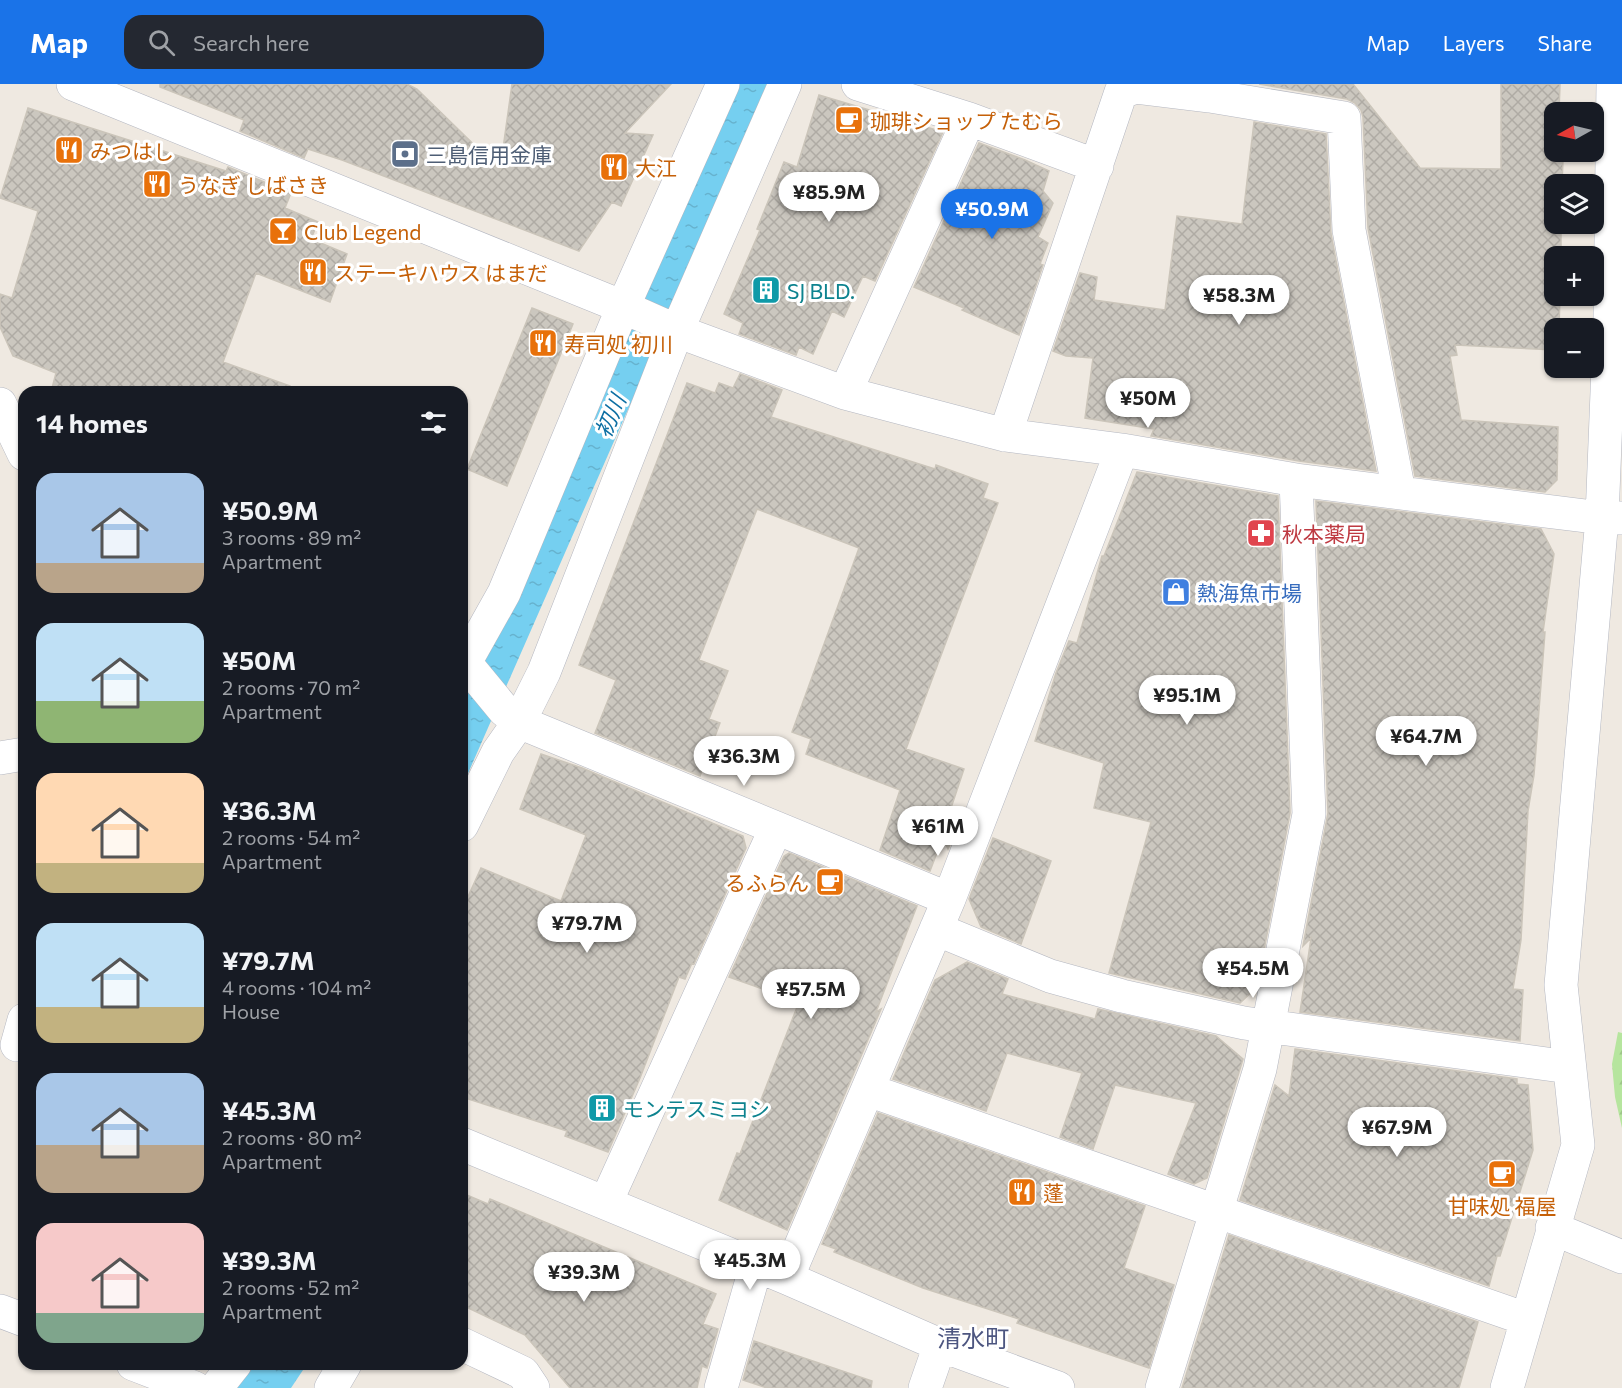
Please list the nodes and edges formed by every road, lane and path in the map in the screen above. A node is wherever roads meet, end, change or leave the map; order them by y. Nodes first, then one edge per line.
1 (73, 84) edge
2 (723, 84) edge
3 (785, 84) edge
4 (858, 84) edge
5 (1613, 84) edge
6 (1211, 90) edge
7 (969, 120) junction
8 (1097, 166) junction
9 (623, 307) junction
10 (677, 331) junction
11 (845, 393) junction
12 (0, 404) edge
13 (1005, 435) junction
14 (18, 442) edge
15 (1122, 450) junction
16 (1296, 480) junction
17 (1399, 492) junction
18 (1612, 518) edge
19 (468, 654) edge
20 (468, 669) edge
21 (519, 722) junction
22 (18, 755) edge
23 (0, 758) edge
24 (468, 813) edge
25 (776, 828) junction
26 (949, 899) junction
27 (936, 929) junction
28 (1268, 1027) junction
29 (1569, 1068) junction
30 (868, 1090) junction
31 (468, 1146) edge
32 (606, 1202) junction
33 (1216, 1211) junction
34 (1552, 1228) junction
35 (1622, 1257) edge
36 (756, 1266) junction
37 (787, 1278) junction
38 (0, 1311) edge
39 (18, 1318) edge
40 (1526, 1319) junction
41 (940, 1345) junction
42 (468, 1347) edge
43 (148, 1370) edge
44 (230, 1370) edge
45 (342, 1370) edge
46 (195, 1388) edge
47 (216, 1388) edge
48 (331, 1388) edge
49 (533, 1388) edge
50 (721, 1388) edge
51 (925, 1388) edge
52 (1058, 1388) edge
53 (1162, 1388) edge
54 (1507, 1388) edge

1 - 9 street
2 - 9 street
3 - 10 street
4 - 7 street
5 - 18 street
6 - 8 street
6 - 17 street
7 - 8 street
7 - 11 street
8 - 13 street
9 - 10 street
9 - 19 street
10 - 11 street
10 - 21 street
11 - 13 street
12 - 14 street
13 - 15 street
15 - 16 street
15 - 26 street
16 - 17 street
16 - 28 street
17 - 18 street
18 - 29 street
20 - 21 street
21 - 24 street
21 - 25 street
22 - 23 street
25 - 26 street
25 - 32 street
26 - 27 street
27 - 28 street
27 - 30 street
28 - 29 street
28 - 33 street
29 - 34 street
30 - 33 street
30 - 37 street
31 - 32 street
32 - 36 street
33 - 40 street
33 - 53 street
34 - 35 street
34 - 40 street
36 - 37 street
36 - 50 street
37 - 41 street
38 - 39 street
40 - 54 street
41 - 51 street
41 - 52 street
42 - 49 street
43 - 46 street
44 - 47 street
45 - 48 street

